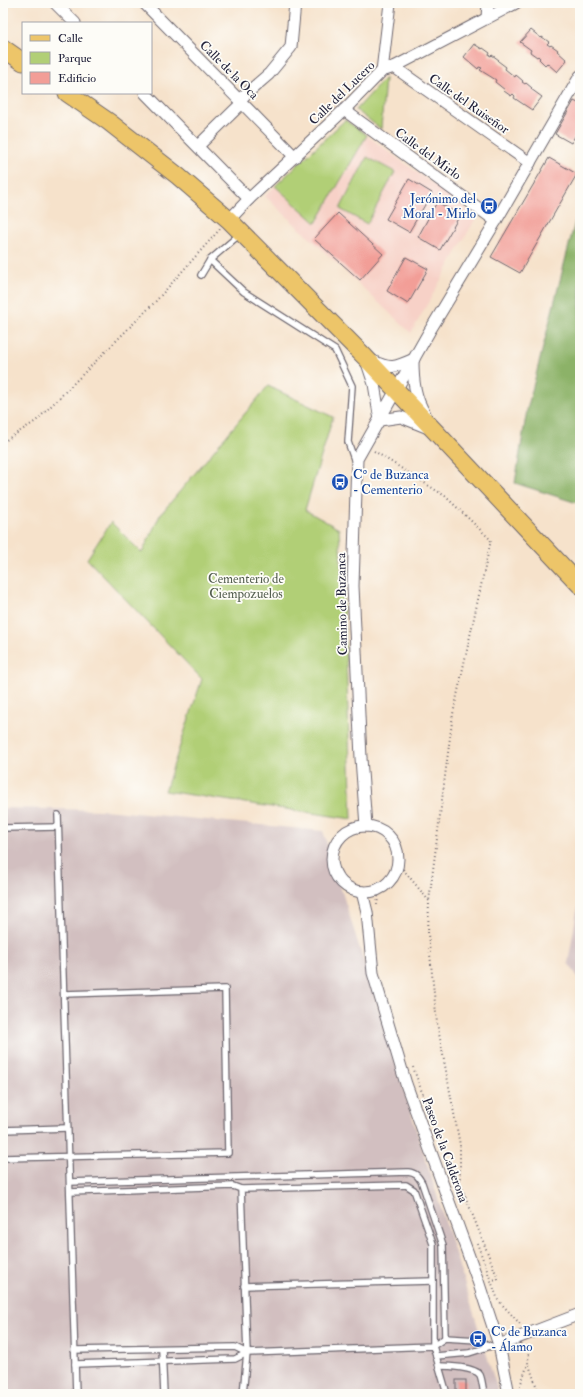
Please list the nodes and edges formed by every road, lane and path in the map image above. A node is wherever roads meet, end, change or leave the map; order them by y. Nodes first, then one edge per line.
1 (55, 3) edge
2 (144, 3) edge
3 (295, 3) edge
4 (390, 3) edge
5 (488, 3) edge
6 (516, 3) edge
7 (487, 18) junction
8 (74, 22) edge
9 (3, 48) edge
10 (22, 61) edge
11 (394, 67) junction
12 (382, 71) junction
13 (580, 76) edge
14 (68, 94) edge
15 (146, 94) edge
16 (240, 101) junction
17 (344, 110) junction
18 (198, 146) junction
19 (295, 157) junction
20 (530, 163) junction
21 (249, 199) junction
22 (229, 220) junction
23 (496, 221) junction
24 (242, 233) junction
25 (210, 260) junction
26 (200, 275) dead end
27 (365, 357) junction
28 (414, 359) junction
29 (396, 391) junction
30 (380, 420) junction
31 (434, 430) junction
32 (3, 442) edge
33 (365, 446) junction
34 (357, 469) junction
35 (580, 584) edge
36 (58, 815) dead end
37 (366, 826) junction
38 (58, 827) junction
39 (3, 828) edge
40 (398, 863) junction
41 (371, 891) junction
42 (428, 901) junction
43 (372, 910) junction
44 (64, 994) junction
45 (412, 1064) dead end
46 (433, 1123) dead end
47 (67, 1128) junction
48 (3, 1130) edge
49 (69, 1157) junction
50 (3, 1158) edge
51 (70, 1182) junction
52 (241, 1189) junction
53 (70, 1192) junction
54 (475, 1238) dead end
55 (433, 1280) junction
56 (491, 1280) junction
57 (244, 1286) junction
58 (580, 1314) edge
59 (526, 1335) junction
60 (445, 1338) junction
61 (433, 1346) junction
62 (494, 1346) junction
63 (162, 1349) junction
64 (74, 1350) junction
65 (247, 1353) junction
66 (436, 1356) junction
67 (163, 1361) junction
68 (75, 1364) junction
69 (528, 1364) junction
70 (439, 1366) junction
71 (76, 1394) edge
72 (164, 1394) edge
73 (243, 1394) edge
74 (447, 1394) edge
75 (484, 1394) edge
76 (509, 1394) edge
77 (522, 1394) edge
78 (538, 1394) edge

1 - 8 street
2 - 16 street, Calle de la Oca
3 - 16 street
4 - 12 street
5 - 7 street
6 - 7 street, Calle del Lucero
7 - 11 street, Calle del Lucero
9 - 10 main road
11 - 12 street, Calle del Lucero
11 - 20 street, Calle del Ruiseñor
12 - 17 street, Calle del Lucero
13 - 20 street, Camino de Buzanca
14 - 22 main road
15 - 18 street
16 - 18 street
16 - 19 street, Calle de la Oca
17 - 19 street, Calle del Lucero
17 - 23 street, Calle del Mirlo
18 - 21 street
19 - 21 street, Calle del Lucero
20 - 23 street, Camino de Buzanca
21 - 22 street, Calle del Lucero
22 - 24 main road
22 - 32 path
23 - 28 street, Camino de Buzanca
24 - 25 lane
24 - 27 main road
25 - 26 lane
25 - 34 lane
27 - 28 street
27 - 29 main road
27 - 30 street
28 - 29 street, Camino de Buzanca
28 - 31 street
29 - 30 street, Camino de Buzanca
29 - 31 main road
30 - 31 street
30 - 33 street, Camino de Buzanca
31 - 35 main road
33 - 34 street, Camino de Buzanca
33 - 42 path
34 - 37 street, Camino de Buzanca
36 - 38 lane
37 - 40 street
37 - 41 street
38 - 39 lane
38 - 44 lane
40 - 41 street
40 - 42 path
41 - 43 street, Paseo de la Calderona
41 - 43 path
42 - 56 path
43 - 62 street, Paseo de la Calderona
44 - 47 lane
44 - 49 lane
45 - 46 path
47 - 48 lane
47 - 49 lane
49 - 50 lane
49 - 51 lane
51 - 53 lane
51 - 60 lane
52 - 53 lane
52 - 55 lane
52 - 57 lane
53 - 64 lane
54 - 56 path
55 - 57 lane
55 - 61 lane
56 - 59 path
57 - 65 lane
58 - 59 street
59 - 62 street
59 - 69 path
60 - 61 lane
60 - 62 lane
61 - 65 lane
61 - 66 lane
62 - 66 lane
62 - 76 street, Paseo de la Calderona
63 - 64 lane
63 - 65 lane
63 - 67 lane
64 - 68 lane
65 - 67 lane
65 - 73 lane
66 - 70 lane
67 - 68 lane
67 - 72 lane
68 - 71 lane
69 - 77 path
69 - 78 path
70 - 74 lane
70 - 75 lane

